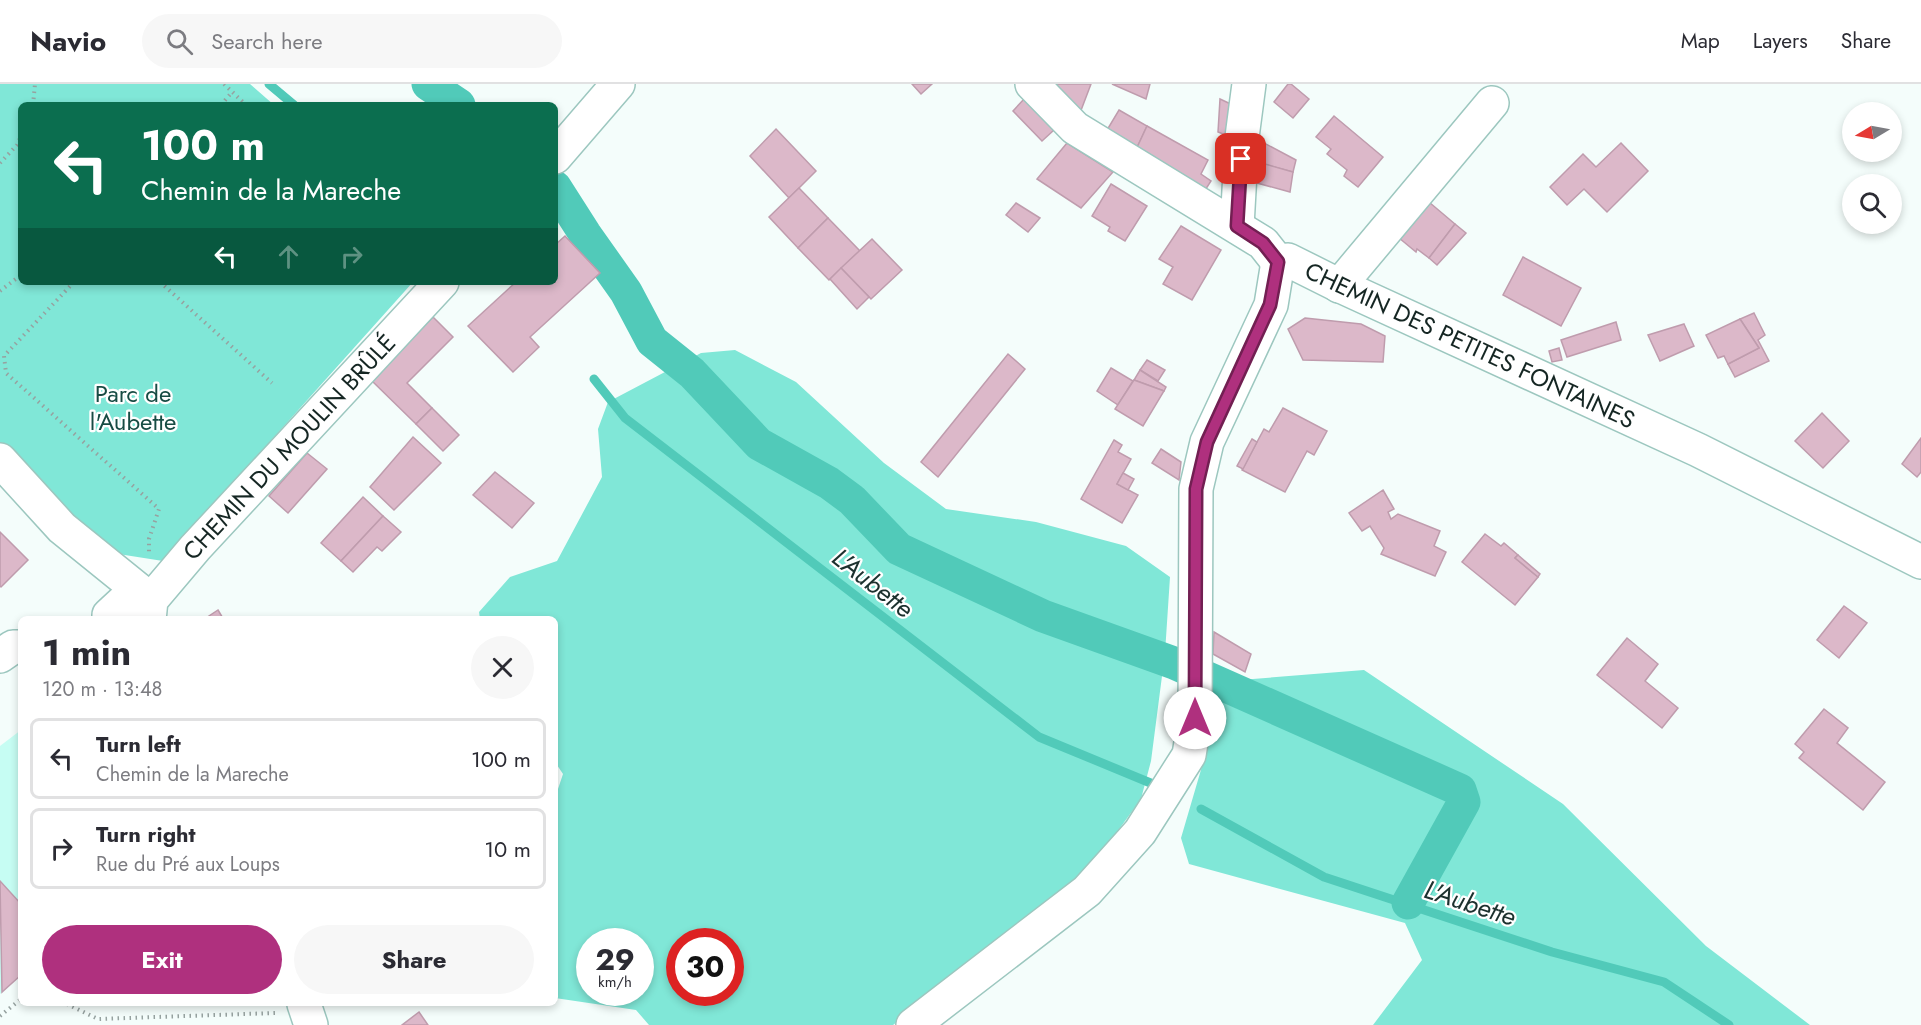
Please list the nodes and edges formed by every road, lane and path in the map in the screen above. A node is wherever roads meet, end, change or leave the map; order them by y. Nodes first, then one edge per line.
1 (35, 84) edge
2 (224, 84) edge
3 (618, 84) edge
4 (1032, 84) edge
5 (1250, 84) edge
6 (232, 92) junction
7 (33, 102) edge
8 (223, 102) edge
9 (243, 102) edge
10 (1492, 103) dead end
11 (18, 143) edge
12 (558, 154) edge
13 (0, 163) edge
14 (1237, 226) junction
15 (1278, 262) junction
16 (18, 277) edge
17 (71, 285) edge
18 (163, 285) edge
19 (432, 285) edge
20 (1339, 285) junction
21 (0, 291) edge
22 (272, 383) dead end
23 (0, 460) edge
24 (149, 539) dead end
25 (1921, 562) edge
26 (150, 610) edge
27 (109, 616) edge
28 (18, 647) edge
29 (0, 656) edge
30 (18, 1001) edge
31 (71, 1006) edge
32 (307, 1014) edge
33 (0, 1016) edge
34 (913, 1025) edge

1 - 7 path
2 - 6 path
3 - 12 street
4 - 14 street
5 - 14 street
6 - 8 path
6 - 9 path
10 - 20 street
11 - 13 path
14 - 15 street
15 - 20 street, CHEMIN DES PETITES FONTAINES
15 - 34 street, CHEMIN DES PETITES FONTAINES
16 - 21 path
17 - 24 path
18 - 22 path
19 - 26 street, CHEMIN DU MOULIN BRÛLÉ
20 - 25 street, CHEMIN DES PETITES FONTAINES
23 - 26 street
26 - 27 street
28 - 29 street
30 - 33 path
31 - 32 path

